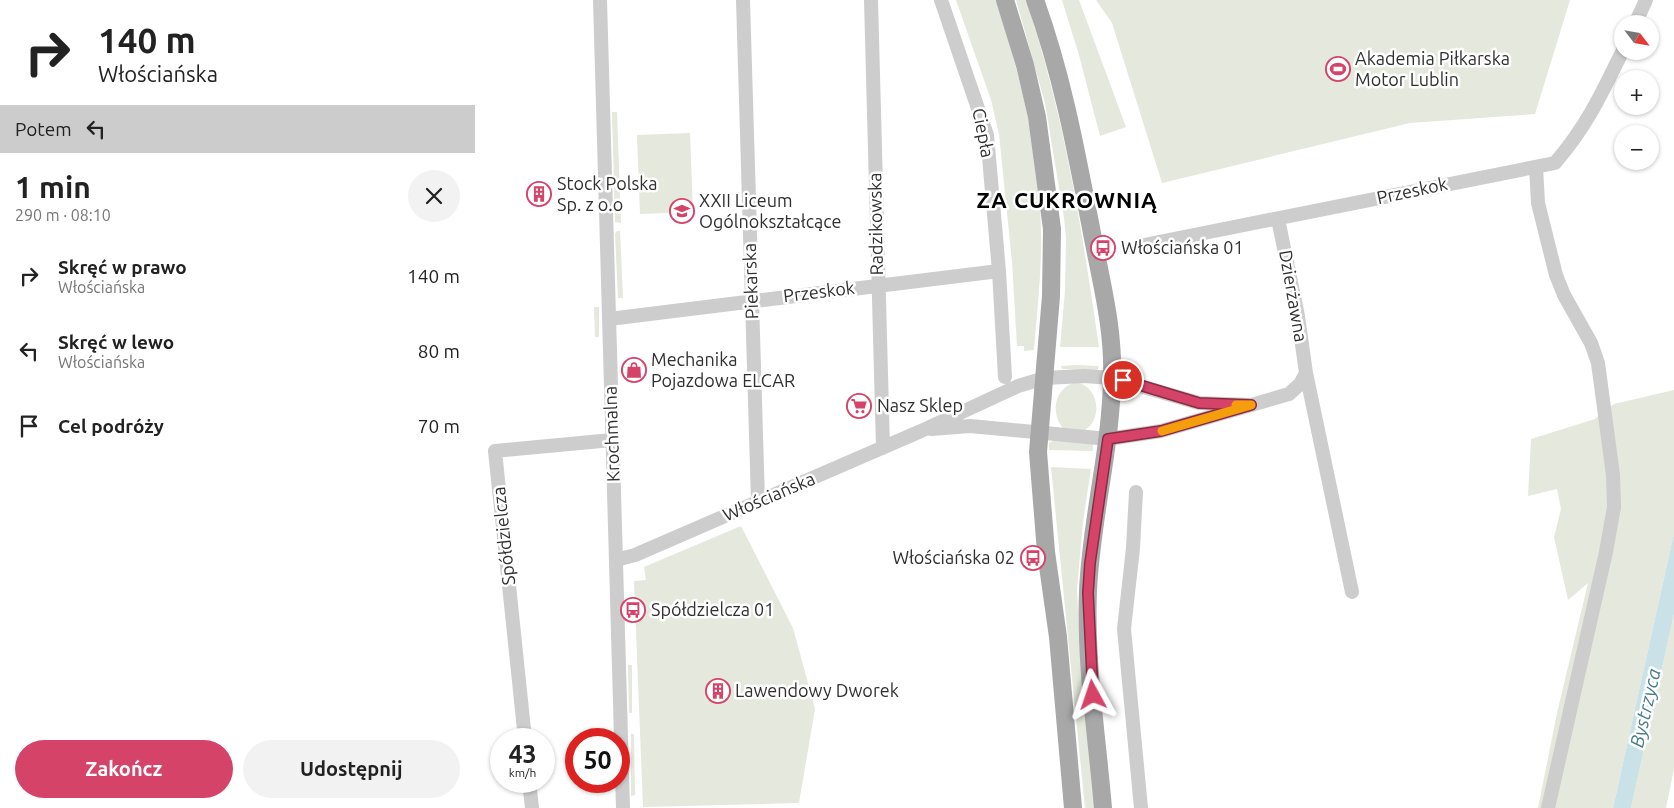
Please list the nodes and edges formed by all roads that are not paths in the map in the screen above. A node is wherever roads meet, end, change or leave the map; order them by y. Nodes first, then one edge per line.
1 (599, 0) edge
2 (743, 0) edge
3 (871, 0) edge
4 (941, 0) edge
5 (1005, 0) edge
6 (1035, 0) edge
7 (1646, 0) edge
8 (1639, 15) edge
9 (1618, 60) edge
10 (1536, 167) junction
11 (1278, 219) junction
12 (1139, 246) dead end
13 (999, 271) junction
14 (878, 286) junction
15 (752, 300) junction
16 (609, 318) junction
17 (1305, 373) junction
18 (1005, 377) dead end
19 (1045, 378) junction
20 (1112, 378) junction
21 (1251, 405) junction
22 (921, 431) junction
23 (1039, 434) junction
24 (1108, 439) junction
25 (612, 440) junction
26 (883, 448) junction
27 (1136, 492) dead end
28 (758, 501) junction
29 (616, 560) junction
30 (1352, 592) dead end
31 (524, 728) edge
32 (530, 793) edge
33 (532, 808) edge
34 (623, 808) edge
35 (1073, 808) edge
36 (1103, 808) edge
37 (1141, 808) edge
38 (1548, 808) edge

1 - 16 street, Krochmalna
2 - 15 street, Piekarska
3 - 14 street, Radzikowska
4 - 13 street, Ciepła
5 - 19 main road
6 - 20 main road
7 - 8 street
9 - 10 street, Przeskok
10 - 11 street, Przeskok
10 - 38 street
11 - 12 street, Przeskok
11 - 17 street, Dzierżawna
13 - 14 street, Przeskok
13 - 18 street
14 - 15 street, Przeskok
14 - 26 street, Radzikowska
15 - 16 street, Przeskok
15 - 28 street, Piekarska
16 - 25 street, Krochmalna
17 - 21 street
17 - 30 street, Dzierżawna
19 - 20 street, Włościańska
19 - 22 street, Włościańska
19 - 23 main road
20 - 21 street
20 - 24 main road
21 - 24 street
22 - 23 street, Włościańska
22 - 26 street, Włościańska
23 - 24 street, Włościańska
23 - 35 main road
24 - 36 main road
25 - 29 street, Krochmalna
25 - 31 street, Spółdzielcza
26 - 28 street, Włościańska
27 - 37 street
28 - 29 street, Włościańska
29 - 34 street, Krochmalna
32 - 33 street

